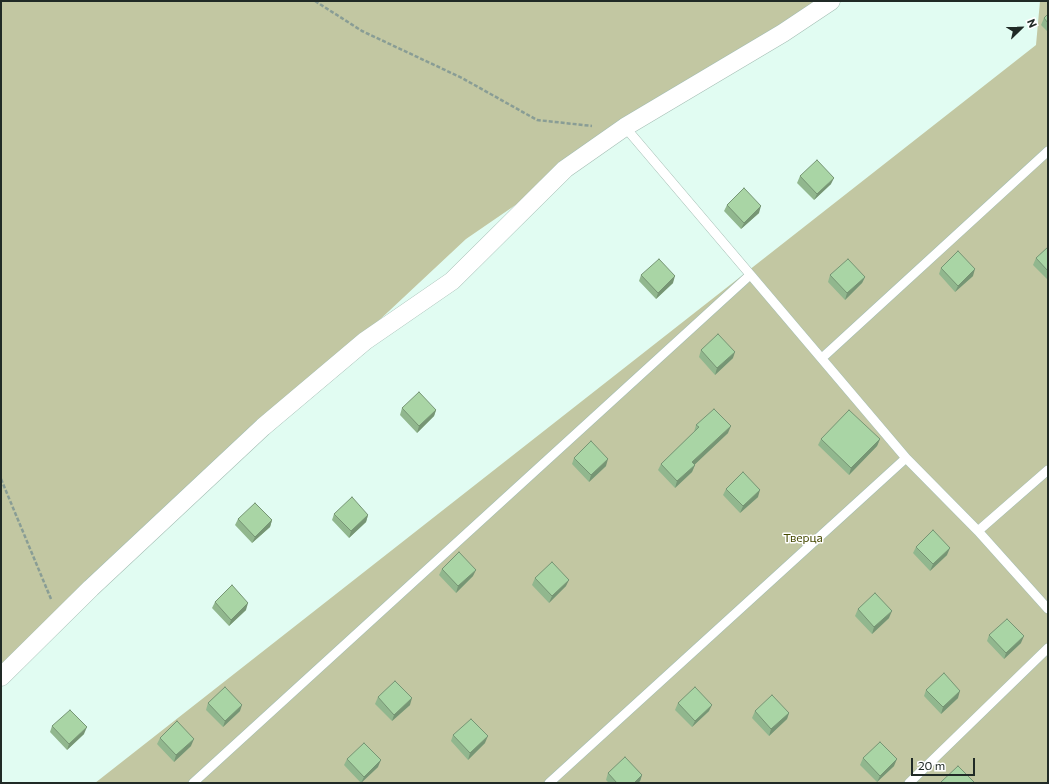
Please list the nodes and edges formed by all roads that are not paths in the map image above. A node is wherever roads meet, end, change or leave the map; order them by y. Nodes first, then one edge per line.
1 (831, 1) edge
2 (625, 127) junction
3 (1048, 151) edge
4 (750, 275) junction
5 (822, 358) junction
6 (906, 458) junction
7 (1048, 470) edge
8 (978, 531) junction
9 (1048, 609) edge
10 (1048, 648) edge
11 (1, 677) edge
12 (193, 783) edge
13 (549, 783) edge
14 (909, 783) edge

1 - 2 street
2 - 4 lane
2 - 11 street
3 - 5 lane
4 - 5 lane
4 - 12 lane
5 - 6 lane
6 - 8 lane
6 - 13 lane
7 - 8 lane
8 - 9 lane
10 - 14 lane

